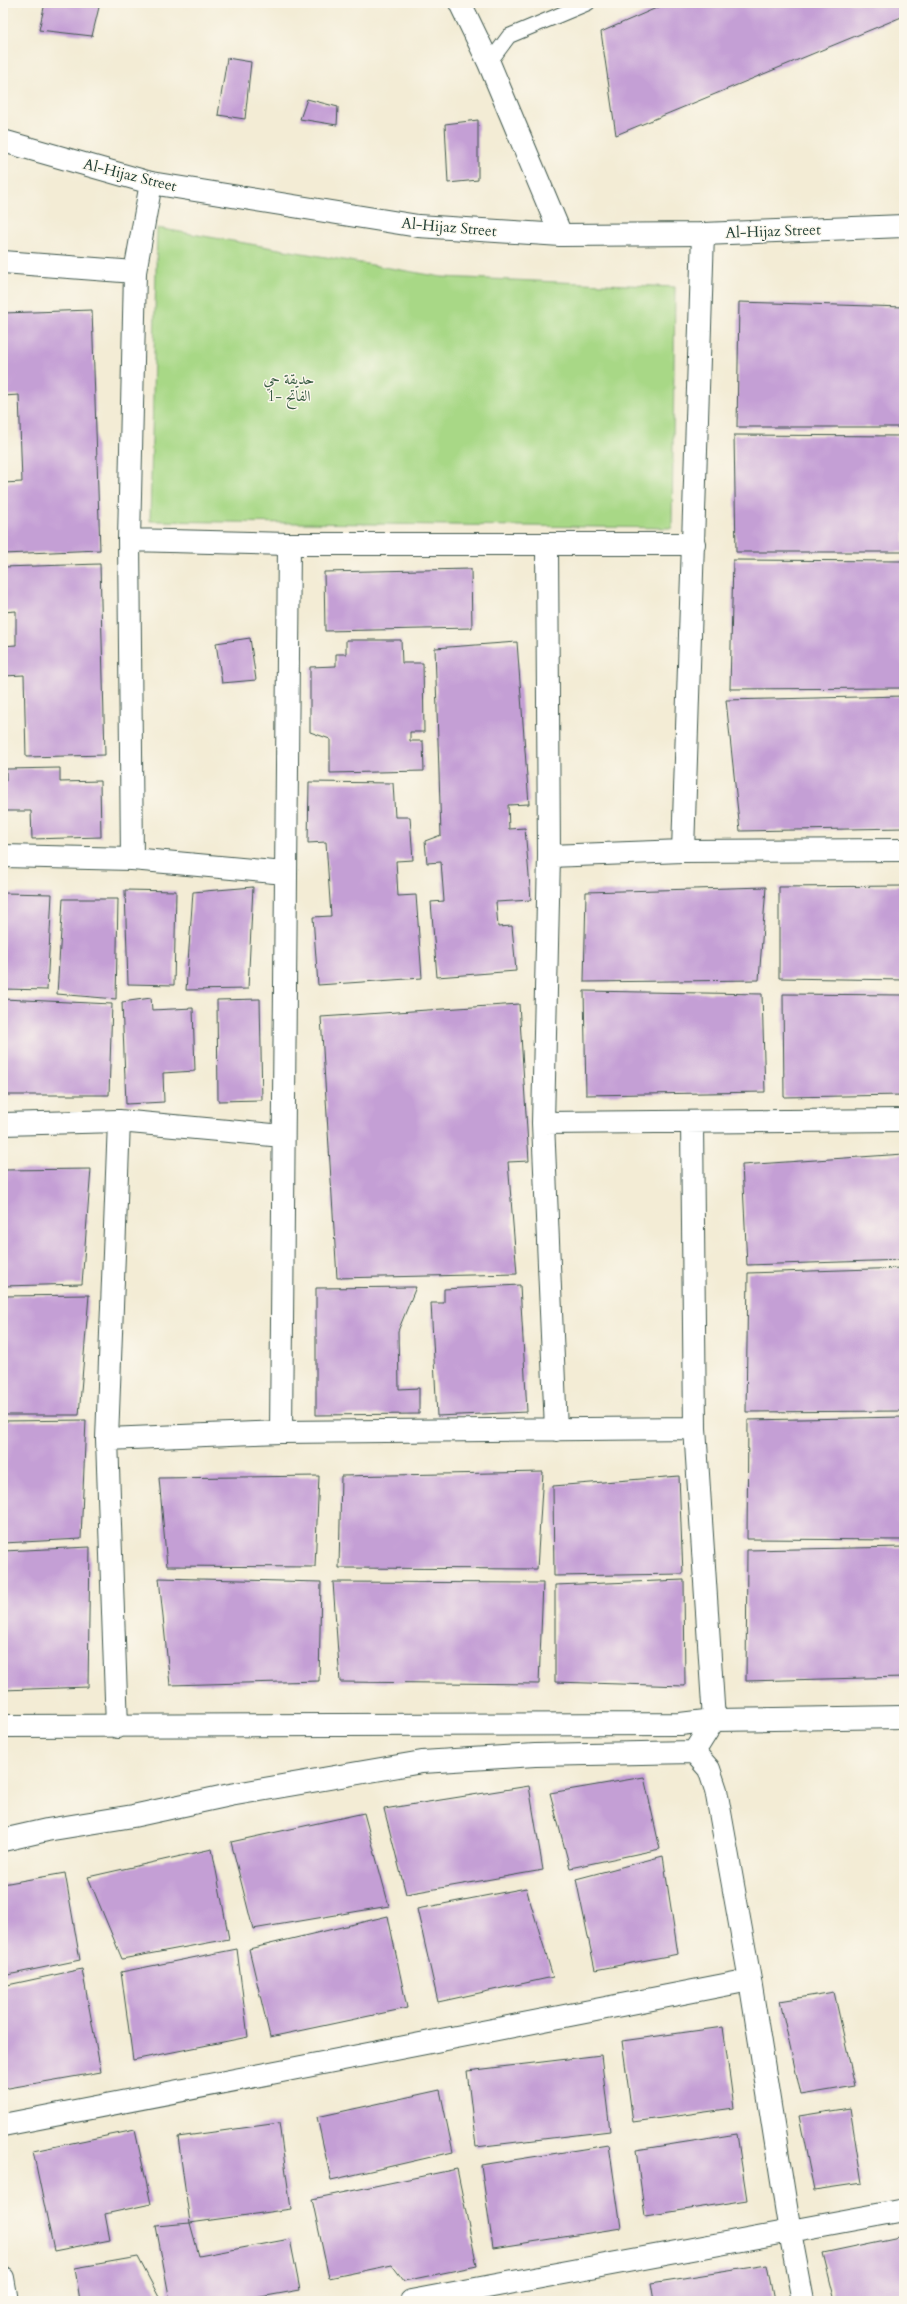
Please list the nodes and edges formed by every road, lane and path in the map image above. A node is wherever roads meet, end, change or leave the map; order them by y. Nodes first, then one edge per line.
1 (460, 3) edge
2 (588, 3) edge
3 (489, 63) junction
4 (3, 141) edge
5 (151, 183) junction
6 (904, 226) edge
7 (703, 234) junction
8 (561, 235) junction
9 (3, 262) edge
10 (135, 272) junction
11 (129, 540) junction
12 (289, 544) junction
13 (694, 544) junction
14 (547, 545) junction
15 (683, 850) junction
16 (904, 850) edge
17 (3, 856) edge
18 (549, 856) junction
19 (132, 859) junction
20 (285, 873) junction
21 (904, 1120) edge
22 (119, 1121) junction
23 (543, 1122) junction
24 (692, 1122) junction
25 (3, 1124) edge
26 (283, 1136) junction
27 (695, 1428) junction
28 (556, 1430) junction
29 (281, 1432) junction
30 (106, 1438) junction
31 (904, 1717) edge
32 (714, 1720) junction
33 (3, 1726) edge
34 (117, 1727) junction
35 (694, 1752) junction
36 (3, 1840) edge
37 (750, 1980) junction
38 (3, 2125) edge
39 (904, 2210) edge
40 (790, 2232) junction
41 (3, 2278) edge
42 (7, 2301) edge
43 (411, 2301) edge
44 (803, 2301) edge

1 - 3 street
2 - 3 lane
3 - 8 street
4 - 5 street, Al-Hijaz Street
5 - 8 street, Al-Hijaz Street
5 - 10 street
6 - 7 street, Al-Hijaz Street
7 - 8 street, Al-Hijaz Street
7 - 13 street
9 - 10 street
10 - 11 street
11 - 12 street
11 - 19 street
12 - 14 street
12 - 20 street
13 - 14 street
13 - 15 street
14 - 18 street
15 - 16 street
15 - 18 street
17 - 19 street
18 - 23 street
19 - 20 street
20 - 26 street
21 - 24 street
22 - 25 street
22 - 26 street
22 - 30 street
23 - 24 street
23 - 28 street
24 - 27 street
26 - 29 street
27 - 28 street
27 - 32 street
28 - 29 street
29 - 30 street
30 - 34 street
31 - 32 street
32 - 34 street
32 - 35 street
33 - 34 street
35 - 36 street
35 - 37 street
37 - 38 street
37 - 40 street
39 - 40 street
40 - 43 street
40 - 44 street
41 - 42 street

